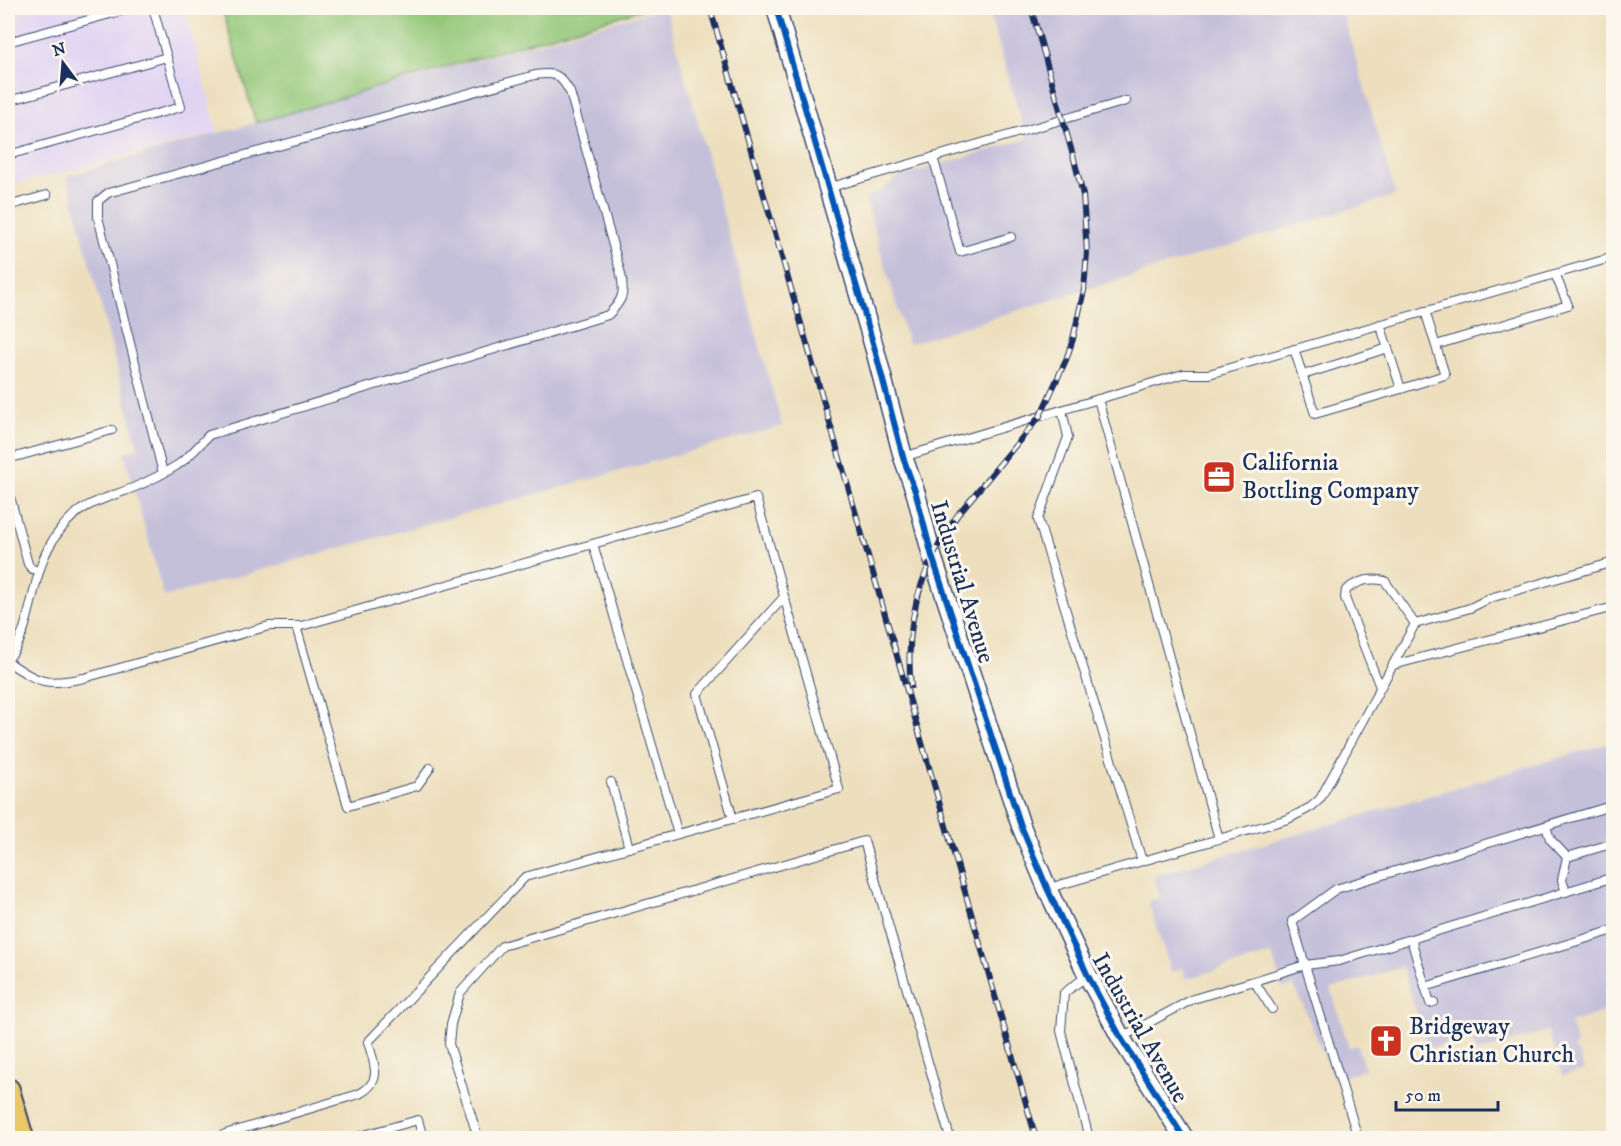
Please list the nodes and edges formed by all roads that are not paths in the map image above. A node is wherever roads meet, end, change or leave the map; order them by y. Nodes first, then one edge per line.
1 (132, 8) edge
2 (153, 8) edge
3 (776, 8) edge
4 (8, 42) edge
5 (167, 57) junction
6 (8, 101) edge
7 (1126, 101) dead end
8 (8, 156) edge
9 (933, 157) junction
10 (828, 188) junction
11 (47, 195) dead end
12 (8, 206) edge
13 (1011, 237) dead end
14 (1614, 257) edge
15 (1556, 274) junction
16 (1425, 311) junction
17 (1380, 324) junction
18 (1436, 345) junction
19 (1388, 348) junction
20 (1294, 349) junction
21 (1303, 375) junction
22 (1401, 389) junction
23 (1098, 399) junction
24 (1062, 410) junction
25 (112, 430) dead end
26 (903, 457) junction
27 (8, 459) edge
28 (163, 473) junction
29 (8, 489) edge
30 (594, 544) junction
31 (1614, 562) edge
32 (39, 571) junction
33 (784, 597) junction
34 (1614, 607) edge
35 (1415, 624) junction
36 (296, 626) junction
37 (8, 660) edge
38 (1393, 665) junction
39 (1380, 687) junction
40 (430, 768) dead end
41 (611, 782) dead end
42 (1614, 806) edge
43 (733, 819) junction
44 (1546, 826) junction
45 (678, 834) junction
46 (1219, 838) junction
47 (1614, 843) edge
48 (629, 848) junction
49 (1567, 857) junction
50 (1142, 861) junction
51 (1614, 877) edge
52 (1047, 888) junction
53 (1566, 892) junction
54 (1614, 930) edge
55 (1411, 939) junction
56 (1305, 966) junction
57 (1088, 976) junction
58 (1254, 981) junction
59 (1425, 987) junction
60 (1434, 1002) dead end
61 (1272, 1009) dead end
62 (1121, 1038) junction
63 (8, 1090) edge
64 (22, 1138) edge
65 (218, 1138) edge
66 (353, 1138) edge
67 (423, 1138) edge
68 (478, 1138) edge
69 (950, 1138) edge
70 (1089, 1138) edge
71 (1184, 1138) edge
72 (1358, 1138) edge

1 - 4 lane
2 - 5 lane
3 - 10 street, Industrial Avenue
5 - 6 lane
5 - 8 lane
7 - 9 lane
9 - 10 lane
9 - 13 lane
10 - 26 street, Industrial Avenue
11 - 12 lane
14 - 15 lane
15 - 16 lane
15 - 18 lane
16 - 17 lane
16 - 18 lane
17 - 19 lane
17 - 20 lane
18 - 22 lane
19 - 21 lane
19 - 22 lane
20 - 21 lane
20 - 23 lane
21 - 22 lane
23 - 24 lane
23 - 46 lane
24 - 26 lane
24 - 50 lane
25 - 27 lane
26 - 52 street, Industrial Avenue
28 - 28 lane
28 - 32 lane
29 - 32 lane
30 - 33 lane
30 - 36 lane
30 - 45 lane
31 - 35 lane
32 - 37 lane
33 - 43 lane
33 - 43 lane
34 - 38 lane
35 - 38 lane
35 - 39 lane
36 - 37 lane
36 - 40 lane
38 - 39 lane
39 - 46 lane
41 - 48 lane
42 - 44 lane
43 - 45 lane
44 - 49 lane
44 - 56 lane
45 - 48 lane
46 - 50 lane
47 - 49 lane
48 - 65 lane
49 - 53 lane
50 - 52 lane
51 - 53 lane
52 - 57 street, Industrial Avenue
53 - 55 lane
54 - 59 lane
55 - 56 lane
55 - 59 lane
56 - 58 lane
56 - 72 lane
57 - 62 street, Industrial Avenue
57 - 70 lane
58 - 61 lane
58 - 62 lane
59 - 60 lane
62 - 71 street, Industrial Avenue
63 - 64 main road
66 - 67 lane
68 - 69 lane

